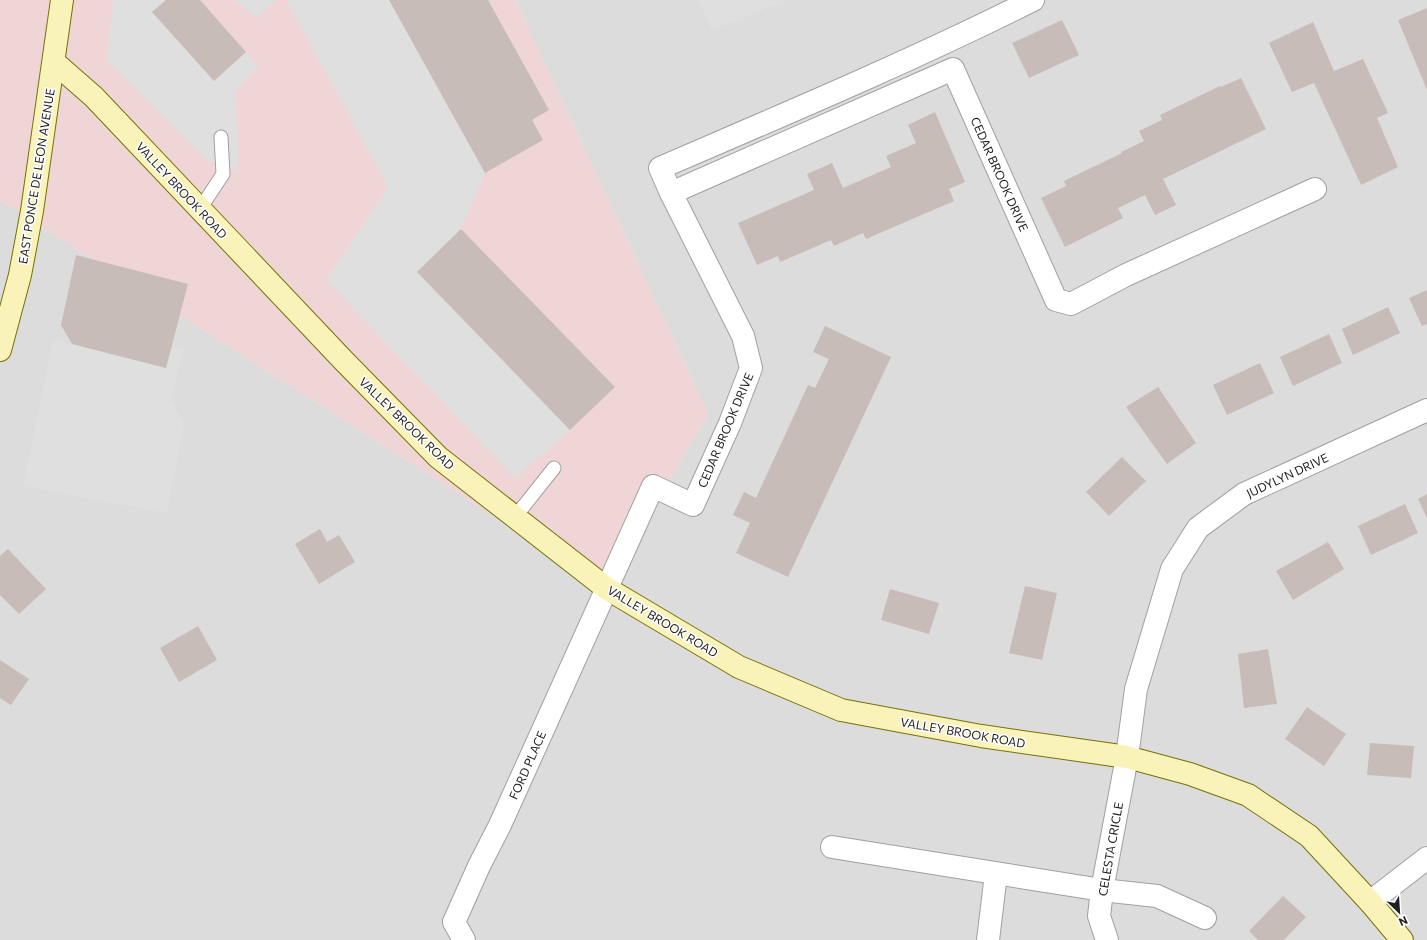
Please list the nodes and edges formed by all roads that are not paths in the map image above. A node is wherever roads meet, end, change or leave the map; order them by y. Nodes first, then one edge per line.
1 (62, 0) edge
2 (1033, 0) edge
3 (943, 43) junction
4 (54, 62) junction
5 (953, 69) junction
6 (221, 138) dead end
7 (1315, 189) dead end
8 (671, 193) junction
9 (200, 209) junction
10 (0, 350) edge
11 (1427, 410) edge
12 (554, 468) dead end
13 (515, 517) junction
14 (606, 588) junction
15 (1127, 757) junction
16 (832, 847) dead end
17 (1427, 858) edge
18 (996, 874) junction
19 (1102, 890) junction
20 (1370, 902) junction
21 (1205, 918) dead end
22 (464, 940) edge
23 (988, 940) edge
24 (1107, 940) edge
25 (1402, 940) edge

1 - 4 main road, EAST PONCE DE LEON AVENUE
2 - 3 street, CEDAR BROOK DRIVE
3 - 5 street
3 - 8 street, CEDAR BROOK DRIVE
4 - 9 main road, VALLEY BROOK ROAD
4 - 10 main road, EAST PONCE DE LEON AVENUE
5 - 7 street, CEDAR BROOK DRIVE
5 - 8 street
6 - 9 lane
8 - 14 street, CEDAR BROOK DRIVE
9 - 13 main road, VALLEY BROOK ROAD
11 - 15 street, JUDYLYN DRIVE
12 - 13 lane
13 - 14 main road, VALLEY BROOK ROAD
14 - 15 main road, VALLEY BROOK ROAD
14 - 22 street, FORD PLACE
15 - 19 street, CELESTA CRICLE
15 - 20 main road, VALLEY BROOK ROAD
16 - 18 street
17 - 20 street
18 - 19 street
18 - 23 street
19 - 21 street
19 - 24 street, CELESTA CRICLE
20 - 25 main road, VALLEY BROOK ROAD

